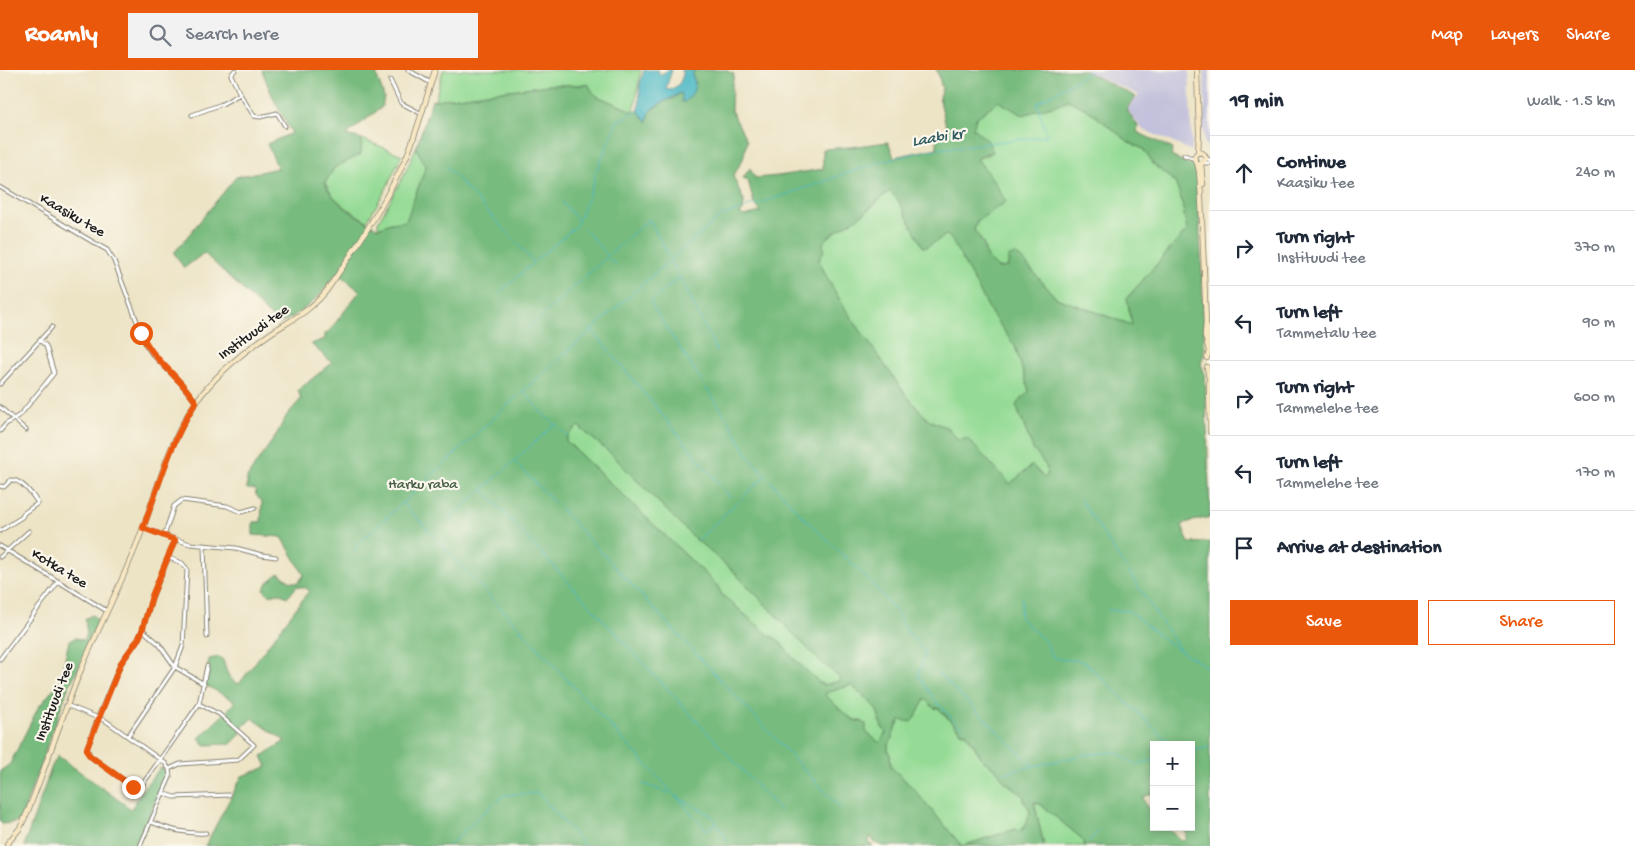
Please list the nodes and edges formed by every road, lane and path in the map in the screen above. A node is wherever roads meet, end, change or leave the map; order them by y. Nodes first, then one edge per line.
1 (234, 70) edge
2 (408, 70) edge
3 (435, 70) edge
4 (1199, 70) edge
5 (390, 80) dead end
6 (431, 83) junction
7 (240, 94) junction
8 (422, 114) junction
9 (192, 116) dead end
10 (285, 126) dead end
11 (1200, 153) junction
12 (1184, 155) dead end
13 (1209, 160) edge
14 (1199, 162) junction
15 (0, 187) edge
16 (1206, 322) junction
17 (52, 327) dead end
18 (40, 340) junction
19 (1210, 343) edge
20 (1208, 357) edge
21 (1208, 367) edge
22 (0, 384) edge
23 (196, 402) junction
24 (1210, 403) edge
25 (0, 407) edge
26 (14, 419) junction
27 (26, 430) dead end
28 (0, 431) edge
29 (1210, 432) edge
30 (2, 486) edge
31 (255, 508) dead end
32 (143, 528) junction
33 (0, 531) edge
34 (30, 531) dead end
35 (164, 536) junction
36 (175, 540) junction
37 (0, 546) edge
38 (204, 546) junction
39 (8, 551) junction
40 (0, 557) edge
41 (276, 557) dead end
42 (169, 558) junction
43 (58, 582) junction
44 (107, 611) junction
45 (143, 630) junction
46 (207, 637) dead end
47 (0, 659) edge
48 (207, 666) dead end
49 (175, 667) junction
50 (204, 684) junction
51 (199, 704) junction
52 (66, 705) junction
53 (99, 717) junction
54 (128, 736) junction
55 (160, 759) junction
56 (169, 769) junction
57 (163, 793) junction
58 (229, 795) dead end
59 (151, 822) junction
60 (206, 833) dead end
61 (5, 844) edge
62 (140, 846) edge

1 - 7 street
2 - 6 street
3 - 6 street, Instituudi tee
4 - 11 street
5 - 8 street
6 - 8 street, Instituudi tee
7 - 9 street
7 - 10 street
8 - 23 street, Instituudi tee
11 - 13 street
11 - 14 street
12 - 14 street
13 - 14 street
14 - 16 street
15 - 23 street, Kaasiku tee
16 - 19 street
16 - 20 street
17 - 18 street
18 - 22 street
18 - 26 street
20 - 21 street
21 - 24 street
23 - 32 street, Instituudi tee
24 - 29 street
25 - 26 street
26 - 27 street
26 - 28 street
30 - 33 street
31 - 35 street
32 - 35 street
32 - 44 street, Instituudi tee
34 - 39 street
35 - 36 street
36 - 38 street
36 - 42 street
37 - 39 street, Kotka tee
38 - 41 street
38 - 46 street
39 - 40 street
39 - 43 street, Kotka tee
42 - 45 street
42 - 49 street
43 - 44 street, Kotka tee
43 - 47 street
44 - 52 street, Instituudi tee
45 - 49 street
45 - 53 street
48 - 50 street
49 - 50 street
49 - 54 street
50 - 51 street
51 - 55 street
51 - 56 street
52 - 53 street
52 - 61 street, Instituudi tee
53 - 54 street
53 - 55 street
54 - 55 street
55 - 56 street
56 - 57 street
57 - 58 street
57 - 59 street
59 - 60 street
59 - 62 street

